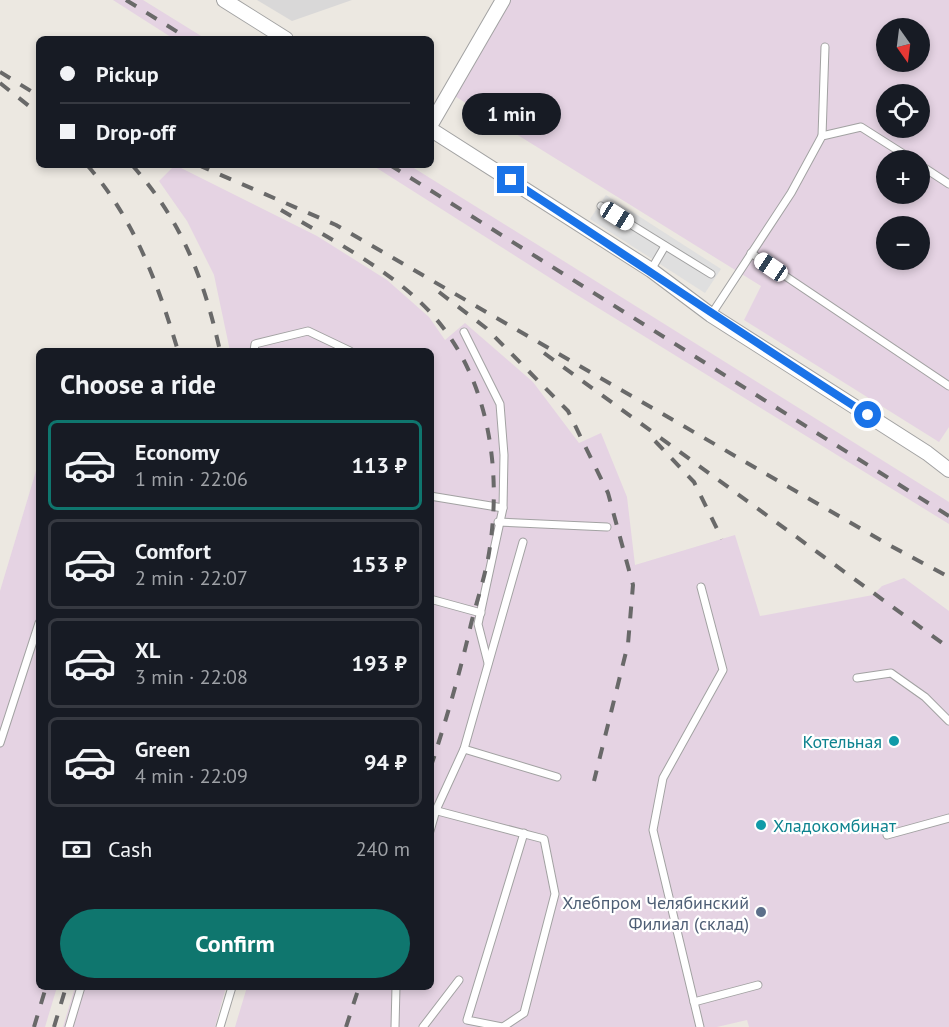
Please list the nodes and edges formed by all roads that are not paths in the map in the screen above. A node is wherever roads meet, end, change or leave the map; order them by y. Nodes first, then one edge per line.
1 (224, 0) edge
2 (502, 0) edge
3 (281, 36) edge
4 (825, 46) dead end
5 (434, 121) edge
6 (434, 131) edge
7 (822, 136) junction
8 (897, 150) edge
9 (930, 172) edge
10 (949, 184) edge
11 (602, 206) dead end
12 (665, 246) junction
13 (752, 253) junction
14 (651, 270) junction
15 (711, 274) dead end
16 (711, 315) junction
17 (464, 332) dead end
18 (254, 348) edge
19 (344, 348) edge
20 (949, 386) edge
21 (949, 470) edge
22 (434, 497) edge
23 (503, 508) junction
24 (498, 522) junction
25 (607, 527) dead end
26 (523, 542) dead end
27 (701, 587) dead end
28 (434, 600) edge
29 (481, 613) junction
30 (36, 632) edge
31 (488, 663) junction
32 (857, 678) dead end
33 (949, 721) edge
34 (0, 740) edge
35 (464, 748) junction
36 (557, 777) dead end
37 (434, 808) edge
38 (434, 810) edge
39 (949, 818) edge
40 (524, 833) junction
41 (886, 836) dead end
42 (459, 980) dead end
43 (758, 985) dead end
44 (80, 990) edge
45 (231, 990) edge
46 (396, 990) edge
47 (694, 1002) junction
48 (69, 1027) edge
49 (220, 1027) edge
50 (395, 1027) edge
51 (423, 1027) edge
52 (502, 1027) edge
53 (700, 1027) edge

1 - 3 street
2 - 5 street
4 - 7 lane
6 - 14 street
7 - 8 lane
7 - 13 lane
9 - 10 lane
11 - 12 lane
12 - 14 lane
12 - 15 lane
13 - 16 lane
13 - 20 lane
14 - 16 street
16 - 21 street
17 - 23 lane
18 - 19 lane
22 - 23 lane
23 - 24 lane
24 - 25 lane
24 - 29 lane
26 - 31 lane
27 - 47 lane
28 - 29 lane
29 - 31 lane
30 - 34 lane
31 - 35 lane
32 - 33 lane
35 - 36 lane
35 - 37 lane
38 - 40 lane
39 - 41 lane
40 - 52 lane
40 - 52 lane
42 - 51 lane
43 - 47 lane
44 - 48 lane
45 - 49 lane
46 - 50 lane
47 - 53 lane

